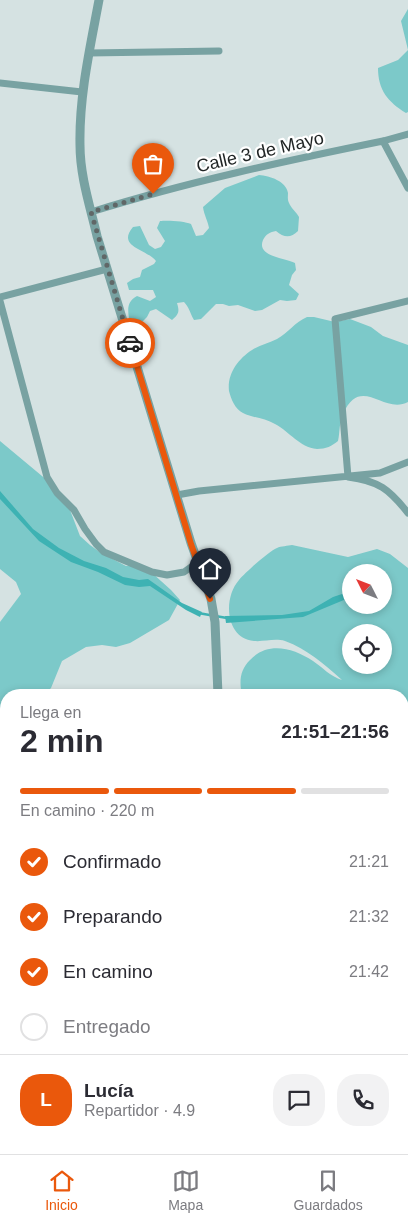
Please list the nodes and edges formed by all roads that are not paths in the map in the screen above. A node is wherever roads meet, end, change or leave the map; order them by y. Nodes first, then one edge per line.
1 (99, 0) edge
2 (219, 51) dead end
3 (89, 53) junction
4 (0, 83) edge
5 (82, 92) junction
6 (408, 134) edge
7 (383, 141) junction
8 (408, 188) edge
9 (91, 212) junction
10 (108, 269) junction
11 (0, 297) edge
12 (0, 301) edge
13 (408, 301) edge
14 (408, 462) edge
15 (348, 477) junction
16 (177, 495) junction
17 (408, 513) edge
18 (198, 562) junction
19 (218, 689) edge

1 - 3 street
2 - 3 street
3 - 5 street
4 - 5 street
5 - 9 street
6 - 7 street, Calle 3 de Mayo
7 - 8 street
7 - 9 street, Calle 3 de Mayo
9 - 10 street
10 - 11 street
10 - 16 street
12 - 18 street
13 - 15 street
14 - 15 street
15 - 16 street
15 - 17 street
16 - 18 street
18 - 19 street

